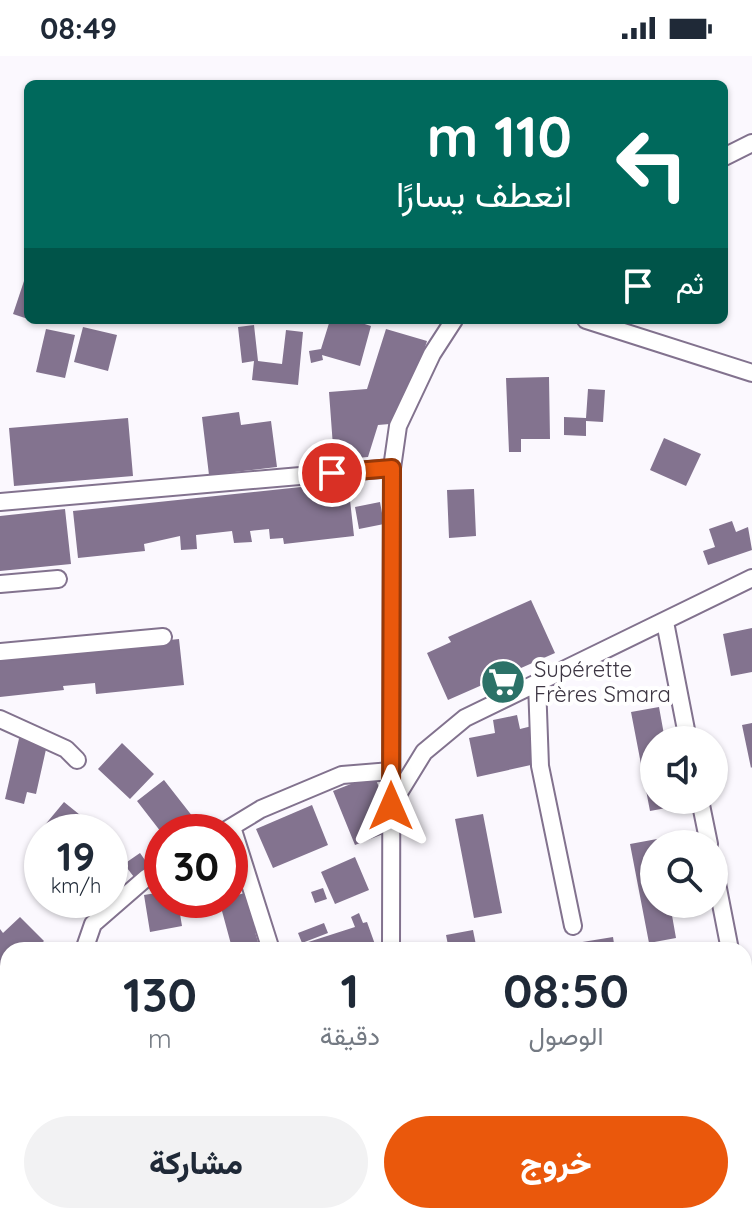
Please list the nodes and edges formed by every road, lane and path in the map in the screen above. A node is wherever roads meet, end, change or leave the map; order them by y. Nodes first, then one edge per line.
1 (752, 143) edge
2 (728, 155) edge
3 (451, 324) edge
4 (599, 324) edge
5 (752, 373) edge
6 (392, 468) junction
7 (0, 502) edge
8 (752, 578) edge
9 (58, 579) dead end
10 (0, 584) edge
11 (665, 622) junction
12 (163, 637) dead end
13 (0, 652) edge
14 (537, 683) junction
15 (0, 719) edge
16 (685, 726) edge
17 (77, 760) dead end
18 (391, 771) junction
19 (391, 806) junction
20 (248, 817) edge
21 (144, 880) edge
22 (248, 887) edge
23 (724, 918) edge
24 (573, 926) dead end
25 (87, 942) edge
26 (268, 942) edge
27 (391, 942) edge
28 (728, 942) edge

1 - 2 street
3 - 6 street
4 - 5 street
6 - 7 street
6 - 18 street
8 - 11 street
9 - 10 street
11 - 14 street
11 - 16 street
12 - 13 street
14 - 19 street
14 - 24 street
15 - 17 street
18 - 19 street
18 - 20 street
19 - 27 street
21 - 25 street
22 - 26 street
23 - 28 street

